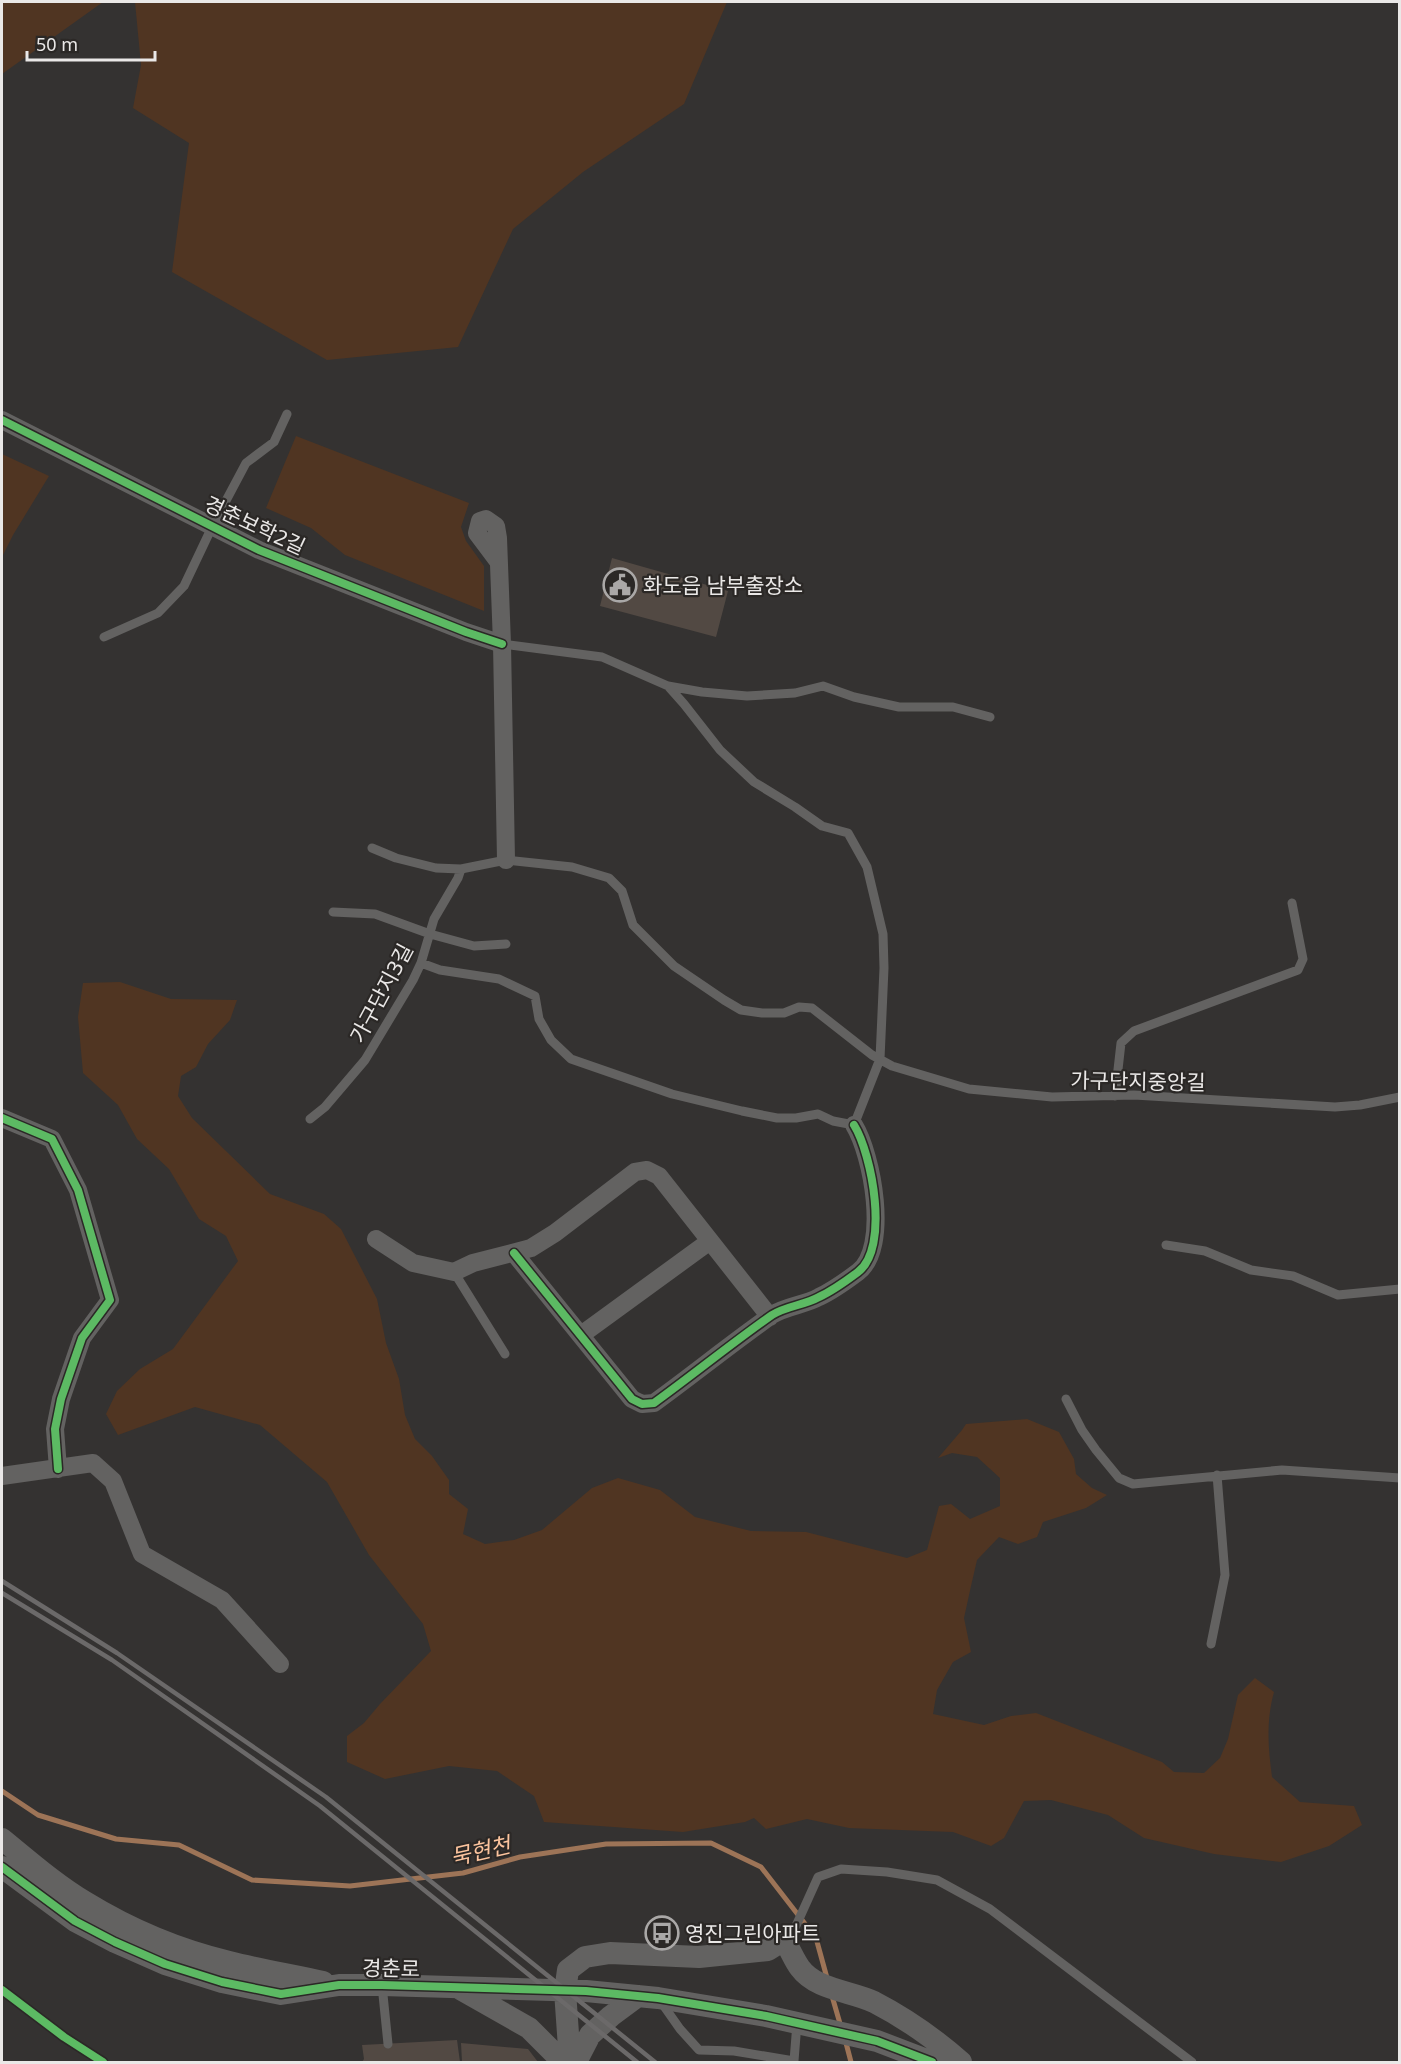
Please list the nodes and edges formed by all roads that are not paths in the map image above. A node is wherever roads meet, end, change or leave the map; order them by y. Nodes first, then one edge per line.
1 (287, 414) dead end
2 (2, 420) edge
3 (212, 526) junction
4 (498, 561) dead end
5 (104, 637) dead end
6 (502, 644) junction
7 (668, 686) junction
8 (990, 717) dead end
9 (372, 848) dead end
10 (506, 860) junction
11 (460, 869) junction
12 (1292, 903) dead end
13 (333, 912) dead end
14 (430, 934) junction
15 (507, 944) dead end
16 (421, 963) junction
17 (880, 1059) junction
18 (1115, 1096) junction
19 (1400, 1097) edge
20 (2, 1118) edge
21 (310, 1119) dead end
22 (854, 1125) junction
23 (376, 1239) dead end
24 (710, 1241) junction
25 (1166, 1245) dead end
26 (514, 1252) junction
27 (454, 1272) junction
28 (1400, 1289) edge
29 (770, 1317) junction
30 (581, 1335) junction
31 (505, 1354) dead end
32 (1066, 1399) dead end
33 (58, 1469) junction
34 (1217, 1475) junction
35 (2, 1476) edge
36 (1400, 1478) edge
37 (1211, 1644) dead end
38 (280, 1664) dead end
39 (2, 1839) edge
40 (2, 1867) edge
41 (790, 1934) junction
42 (339, 1985) junction
43 (382, 1985) junction
44 (458, 1987) junction
45 (565, 1991) junction
46 (648, 1997) junction
47 (802, 2024) junction
48 (387, 2044) dead end
49 (563, 2062) edge
50 (570, 2062) edge
51 (576, 2062) edge
52 (932, 2062) edge
53 (961, 2062) edge
54 (1192, 2062) edge

1 - 3 lane
2 - 3 street, 경춘보학2길
3 - 5 lane
3 - 6 street, 경춘보학2길
4 - 6 street
6 - 7 lane
6 - 10 street
7 - 8 lane
7 - 17 lane
9 - 11 lane, 가구단지중앙길
10 - 11 lane, 가구단지중앙길
10 - 17 lane, 가구단지중앙길
11 - 14 lane, 가구단지3길
12 - 18 lane
13 - 14 lane
14 - 15 lane
14 - 16 lane, 가구단지3길
16 - 21 lane, 가구단지3길
16 - 22 lane
17 - 18 lane, 가구단지중앙길
17 - 22 lane
18 - 19 lane, 가구단지중앙길
20 - 33 street
22 - 29 street
23 - 27 street
24 - 26 street
24 - 29 street
24 - 30 street
25 - 28 lane
26 - 27 street
26 - 30 street
27 - 31 lane
29 - 30 street
32 - 34 lane
33 - 35 street
33 - 38 street
34 - 36 lane
34 - 37 lane
39 - 42 street, 경춘로
40 - 42 street, 경춘로
41 - 45 street
41 - 53 street
41 - 54 lane
42 - 43 street, 경춘로
43 - 44 street, 경춘로
43 - 48 lane
44 - 45 street, 경춘로
44 - 49 street
45 - 46 street, 경춘로
45 - 50 street
46 - 47 street, 경춘로
46 - 47 lane
46 - 51 street
47 - 52 street, 경춘로

